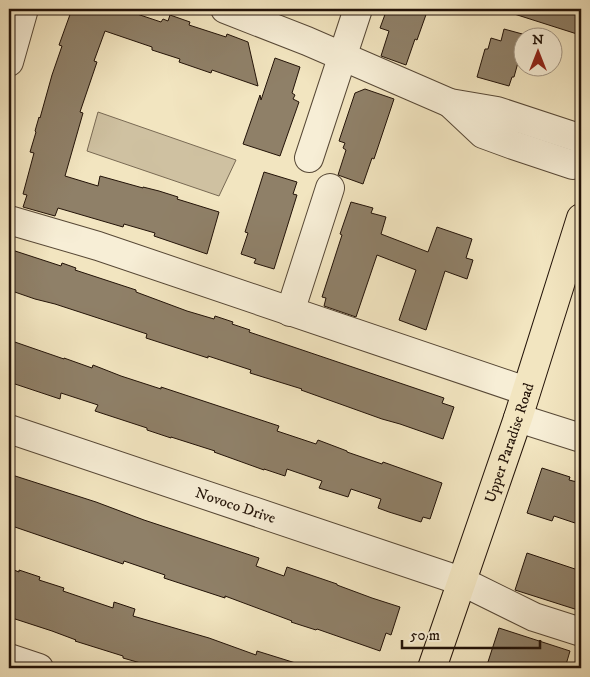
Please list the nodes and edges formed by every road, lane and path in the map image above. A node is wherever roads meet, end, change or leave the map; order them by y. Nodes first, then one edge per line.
1 (24, 9) edge
2 (225, 9) edge
3 (358, 9) edge
4 (343, 56) junction
5 (9, 62) edge
6 (450, 103) junction
7 (581, 141) edge
8 (309, 158) dead end
9 (581, 163) edge
10 (330, 188) dead end
11 (581, 218) edge
12 (9, 220) edge
13 (290, 312) junction
14 (526, 391) junction
15 (518, 418) junction
16 (9, 429) edge
17 (581, 438) edge
18 (461, 581) junction
19 (581, 632) edge
20 (9, 658) edge
21 (39, 668) edge
22 (432, 668) edge

1 - 5 street
2 - 4 street
3 - 4 street
4 - 6 street
4 - 8 street
6 - 7 street
6 - 9 street
10 - 13 street
11 - 14 main road, Upper Paradise Road
12 - 13 street
13 - 14 street
14 - 15 main road, Upper Paradise Road
15 - 17 street
15 - 18 main road, Upper Paradise Road
16 - 18 street, Novoco Drive
18 - 19 street, Novoco Drive
18 - 22 main road, Upper Paradise Road
20 - 21 street

